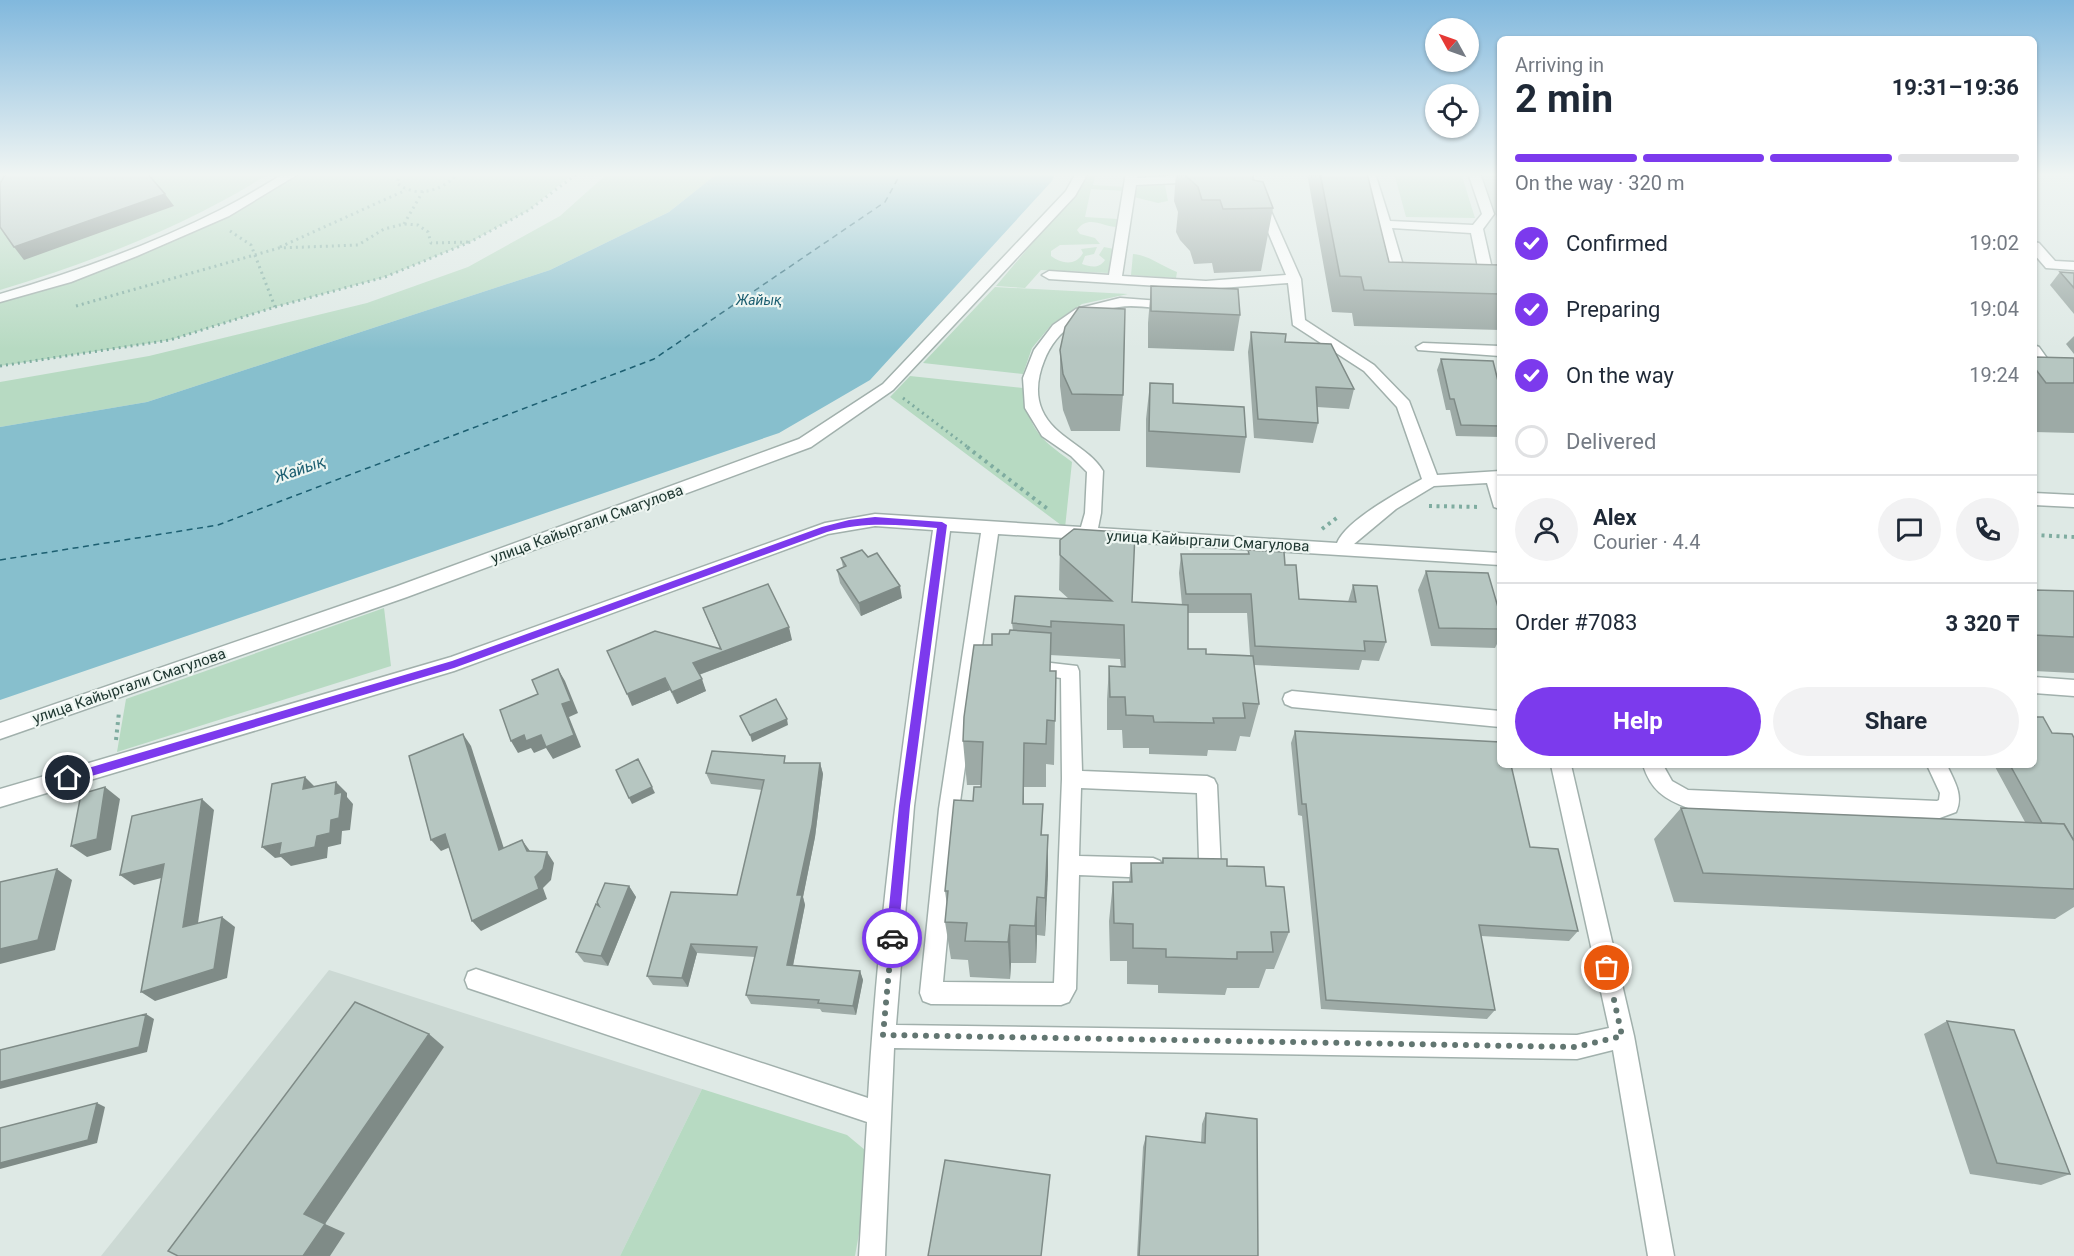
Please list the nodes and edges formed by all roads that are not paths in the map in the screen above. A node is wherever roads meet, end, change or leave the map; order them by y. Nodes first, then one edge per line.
1 (179, 232) edge
2 (1035, 232) edge
3 (1123, 232) edge
4 (1274, 232) edge
5 (1385, 232) edge
6 (1478, 232) edge
7 (2037, 250) edge
8 (2037, 265) edge
9 (2050, 265) junction
10 (2074, 266) edge
11 (1050, 275) dead end
12 (1294, 279) junction
13 (1115, 280) junction
14 (1415, 288) edge
15 (1468, 290) edge
16 (0, 298) edge
17 (1187, 307) edge
18 (1423, 347) dead end
19 (1497, 351) edge
20 (2037, 354) edge
21 (2037, 372) edge
22 (1497, 477) edge
23 (1431, 481) junction
24 (2037, 499) edge
25 (2074, 501) edge
26 (1495, 505) edge
27 (942, 525) junction
28 (990, 529) junction
29 (1088, 534) junction
30 (1344, 548) junction
31 (1497, 559) edge
32 (970, 663) junction
33 (2037, 685) edge
34 (2074, 688) edge
35 (1292, 699) dead end
36 (1497, 719) edge
37 (0, 730) edge
38 (1561, 768) edge
39 (1654, 768) edge
40 (1938, 768) edge
41 (1072, 779) junction
42 (0, 798) edge
43 (1069, 865) junction
44 (476, 980) dead end
45 (883, 1035) junction
46 (1622, 1036) junction
47 (879, 1114) junction
48 (872, 1256) edge
49 (1661, 1256) edge

1 - 16 street
2 - 37 street, улица Кайыргали Смагулова
3 - 13 street
4 - 12 street
5 - 14 street
6 - 15 street
7 - 9 street
8 - 9 street
9 - 10 street
11 - 13 street
12 - 13 street
12 - 23 street
17 - 29 street
18 - 19 street
20 - 21 street
22 - 23 street
22 - 26 street
23 - 30 street
24 - 25 street
27 - 28 street, улица Кайыргали Смагулова
27 - 42 street, улица Кайыргали Смагулова
27 - 45 street
28 - 29 street, улица Кайыргали Смагулова
28 - 32 street
29 - 30 street, улица Кайыргали Смагулова
30 - 31 street, улица Кайыргали Смагулова
32 - 41 street
32 - 43 street
33 - 34 street
35 - 36 street
38 - 46 street
39 - 40 street
41 - 43 street
41 - 43 street
44 - 47 street
45 - 46 street
45 - 47 street
46 - 49 street
47 - 48 street

